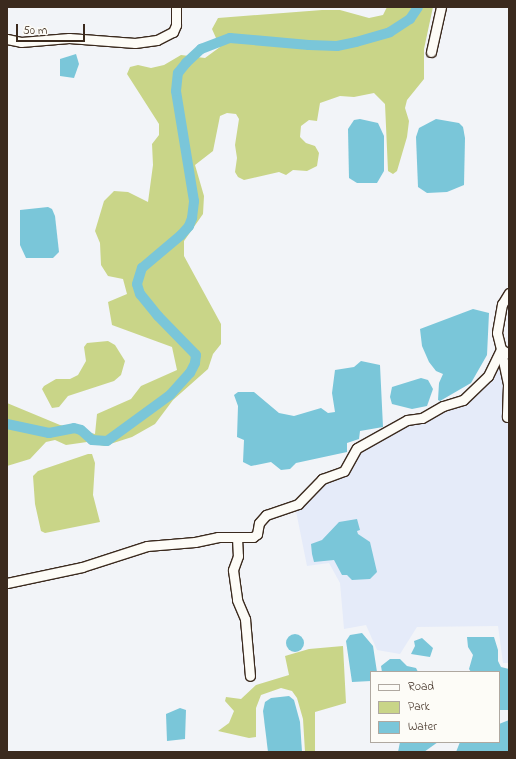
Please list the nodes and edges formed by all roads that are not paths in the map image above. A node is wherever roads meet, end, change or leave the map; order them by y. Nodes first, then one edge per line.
1 (176, 7) edge
2 (441, 7) edge
3 (7, 39) edge
4 (431, 52) dead end
5 (509, 293) edge
6 (505, 351) edge
7 (507, 417) dead end
8 (237, 538) junction
9 (7, 583) edge
10 (250, 676) dead end

1 - 3 street
2 - 4 street
5 - 6 street
6 - 7 street
6 - 8 street
8 - 9 street
8 - 10 street

